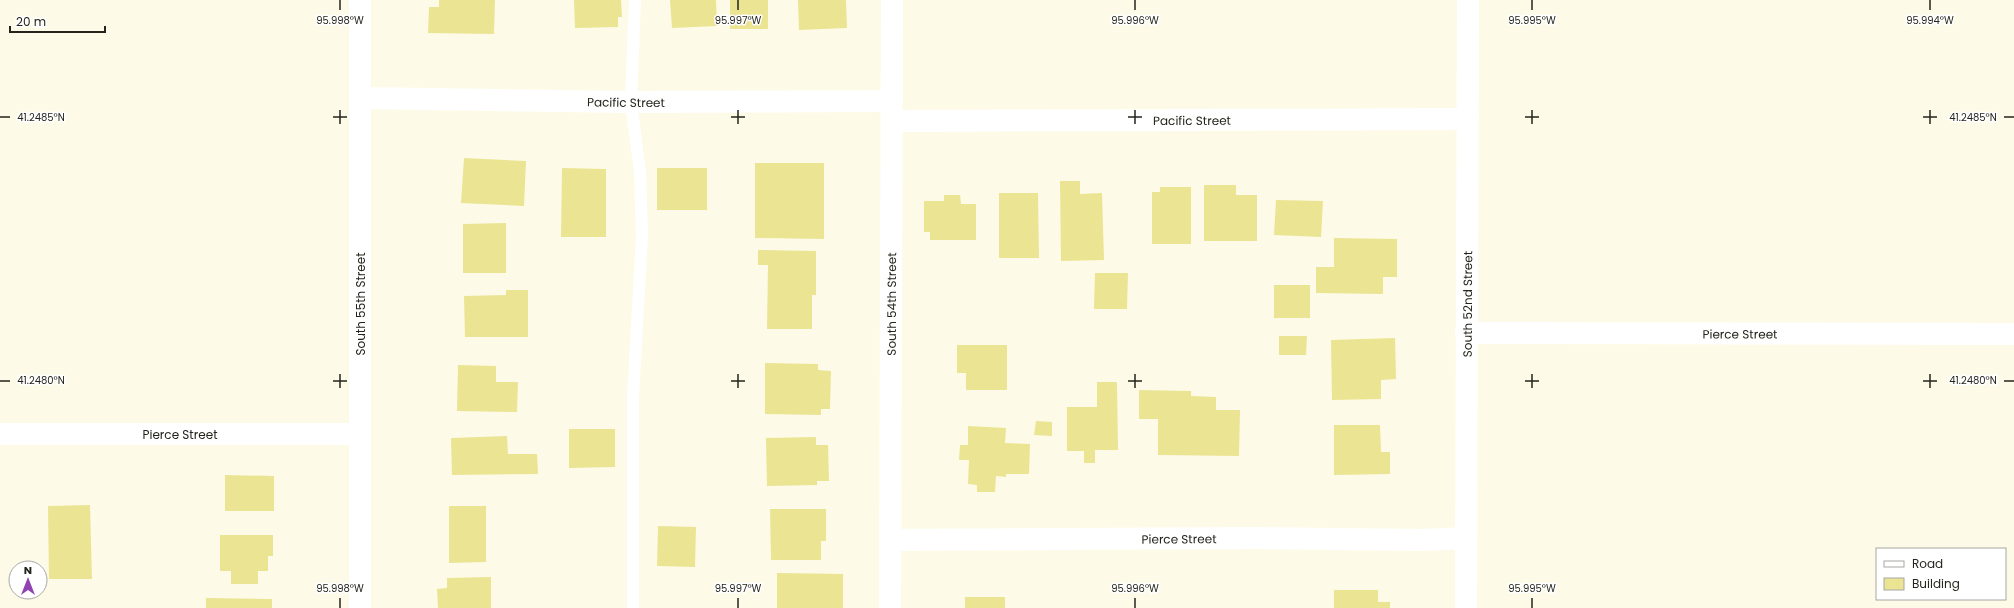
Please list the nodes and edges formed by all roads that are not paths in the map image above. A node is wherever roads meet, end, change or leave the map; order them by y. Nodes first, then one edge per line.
1 (360, 0) edge
2 (635, 0) edge
3 (892, 0) edge
4 (1468, 0) edge
5 (361, 98) junction
6 (631, 102) junction
7 (892, 111) junction
8 (1468, 119) junction
9 (1466, 333) junction
10 (2014, 334) edge
11 (0, 434) edge
12 (360, 434) junction
13 (1466, 538) junction
14 (891, 540) junction
15 (360, 608) edge
16 (633, 608) edge
17 (890, 608) edge
18 (1466, 608) edge

1 - 5 street, South 55th Street
2 - 6 lane
3 - 7 street, South 54th Street
4 - 8 street, South 52nd Street
5 - 6 street, Pacific Street
5 - 12 street, South 55th Street
6 - 7 street, Pacific Street
6 - 16 lane
7 - 8 street, Pacific Street
7 - 14 street, South 54th Street
8 - 9 street, South 52nd Street
9 - 10 street, Pierce Street
9 - 13 street, South 52nd Street
11 - 12 street, Pierce Street
12 - 15 street, South 55th Street
13 - 14 street, Pierce Street
13 - 18 street, South 52nd Street
14 - 17 street, South 54th Street

